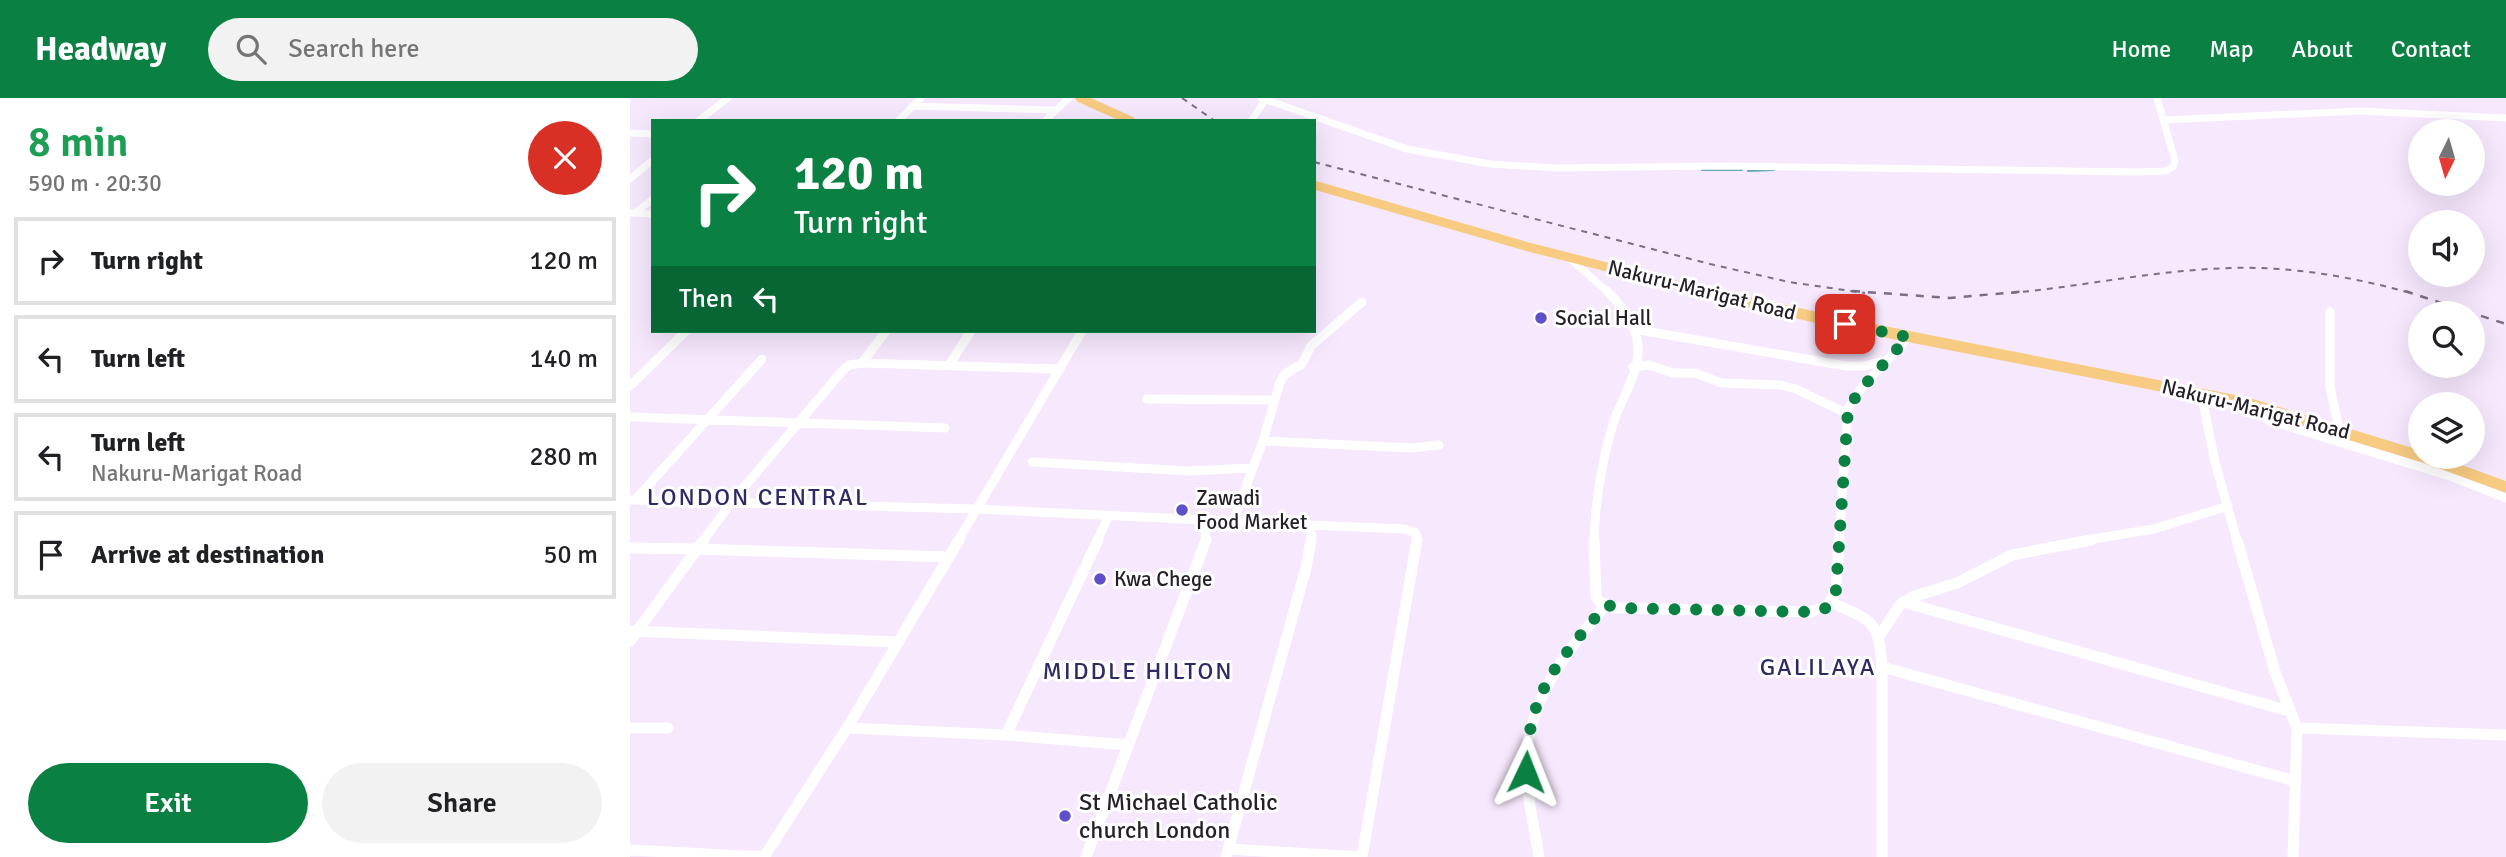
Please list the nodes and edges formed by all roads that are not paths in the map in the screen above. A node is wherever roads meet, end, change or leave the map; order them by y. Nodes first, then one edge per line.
1 (728, 98) edge
2 (921, 98) edge
3 (1069, 98) edge
4 (1080, 98) edge
5 (2157, 98) edge
6 (1264, 99) edge
7 (912, 106) junction
8 (1054, 110) junction
9 (2506, 118) edge
10 (701, 119) edge
11 (900, 119) edge
12 (1047, 119) edge
13 (1127, 119) edge
14 (1252, 119) edge
15 (2164, 120) junction
16 (630, 133) edge
17 (651, 134) edge
18 (651, 163) edge
19 (630, 179) edge
20 (1316, 186) edge
21 (651, 200) edge
22 (633, 213) edge
23 (651, 214) edge
24 (1569, 258) junction
25 (1362, 302) dead end
26 (2330, 312) dead end
27 (1634, 329) junction
28 (684, 333) edge
29 (884, 333) edge
30 (970, 333) edge
31 (1081, 333) edge
32 (1908, 337) junction
33 (762, 359) dead end
34 (1887, 361) junction
35 (862, 363) junction
36 (949, 365) junction
37 (1633, 367) junction
38 (1059, 369) junction
39 (630, 386) edge
40 (2201, 393) junction
41 (1147, 399) dead end
42 (1274, 400) junction
43 (1847, 414) junction
44 (630, 417) edge
45 (710, 420) junction
46 (2268, 420) dead end
47 (800, 422) junction
48 (945, 428) dead end
49 (2339, 429) junction
50 (1263, 441) junction
51 (1439, 445) dead end
52 (2408, 451) edge
53 (1032, 462) dead end
54 (1252, 468) junction
55 (2457, 469) edge
56 (2506, 487) edge
57 (2506, 498) edge
58 (633, 500) edge
59 (733, 500) junction
60 (2228, 506) junction
61 (976, 509) junction
62 (1110, 514) junction
63 (1206, 520) junction
64 (1233, 521) junction
65 (1307, 524) junction
66 (630, 548) edge
67 (697, 549) junction
68 (947, 557) junction
69 (1832, 603) junction
70 (1903, 603) junction
71 (1606, 605) junction
72 (632, 634) edge
73 (1880, 635) junction
74 (896, 642) junction
75 (1882, 667) junction
76 (2289, 711) junction
77 (630, 728) edge
78 (668, 728) dead end
79 (847, 728) junction
80 (2297, 728) junction
81 (1006, 735) junction
82 (2506, 735) edge
83 (1128, 745) junction
84 (2295, 781) junction
85 (630, 850) edge
86 (1228, 853) edge
87 (764, 857) edge
88 (1086, 857) edge
89 (1362, 857) edge
90 (1539, 857) edge
91 (1882, 857) edge
92 (2293, 857) edge

1 - 10 street
2 - 7 street
3 - 8 street
4 - 13 main road
5 - 15 street
6 - 14 street
6 - 15 street
7 - 8 street
7 - 11 street
8 - 12 street
9 - 15 street
16 - 17 street
18 - 19 street
20 - 24 main road, Nakuru-Marigat Road
21 - 22 street
22 - 23 street
24 - 27 street
24 - 32 main road, Nakuru-Marigat Road
25 - 42 street
26 - 49 street
27 - 34 street
27 - 37 street
28 - 39 street
29 - 35 street
30 - 36 street
31 - 38 street
32 - 34 street
32 - 40 main road, Nakuru-Marigat Road
33 - 45 street
34 - 43 street
35 - 36 street
35 - 47 street
36 - 38 street
37 - 43 street
37 - 71 street
38 - 61 street
40 - 49 main road, Nakuru-Marigat Road
40 - 60 street
41 - 42 street
42 - 50 street
43 - 69 street
44 - 45 street
45 - 47 street
45 - 58 street
46 - 57 street
47 - 48 street
47 - 59 street
49 - 52 main road, Nakuru-Marigat Road
50 - 51 street
50 - 54 street
53 - 54 street
54 - 64 street
55 - 56 main road, Nakuru-Marigat Road
58 - 59 street
59 - 61 street
59 - 67 street
60 - 70 street
60 - 76 street
61 - 62 street
61 - 68 street
62 - 63 street
62 - 81 street
63 - 64 street
63 - 83 street
64 - 65 street
65 - 86 street
65 - 89 street
66 - 67 street
67 - 68 street
67 - 72 street
68 - 74 street
69 - 71 street
69 - 73 street
70 - 73 street
70 - 76 street
71 - 90 street
72 - 74 street
73 - 75 street
74 - 79 street
75 - 84 street
75 - 91 street
76 - 80 street
77 - 78 street
79 - 81 street
79 - 87 street
80 - 82 street
80 - 84 street
81 - 83 street
83 - 88 street
84 - 92 street
85 - 87 street
86 - 89 street

